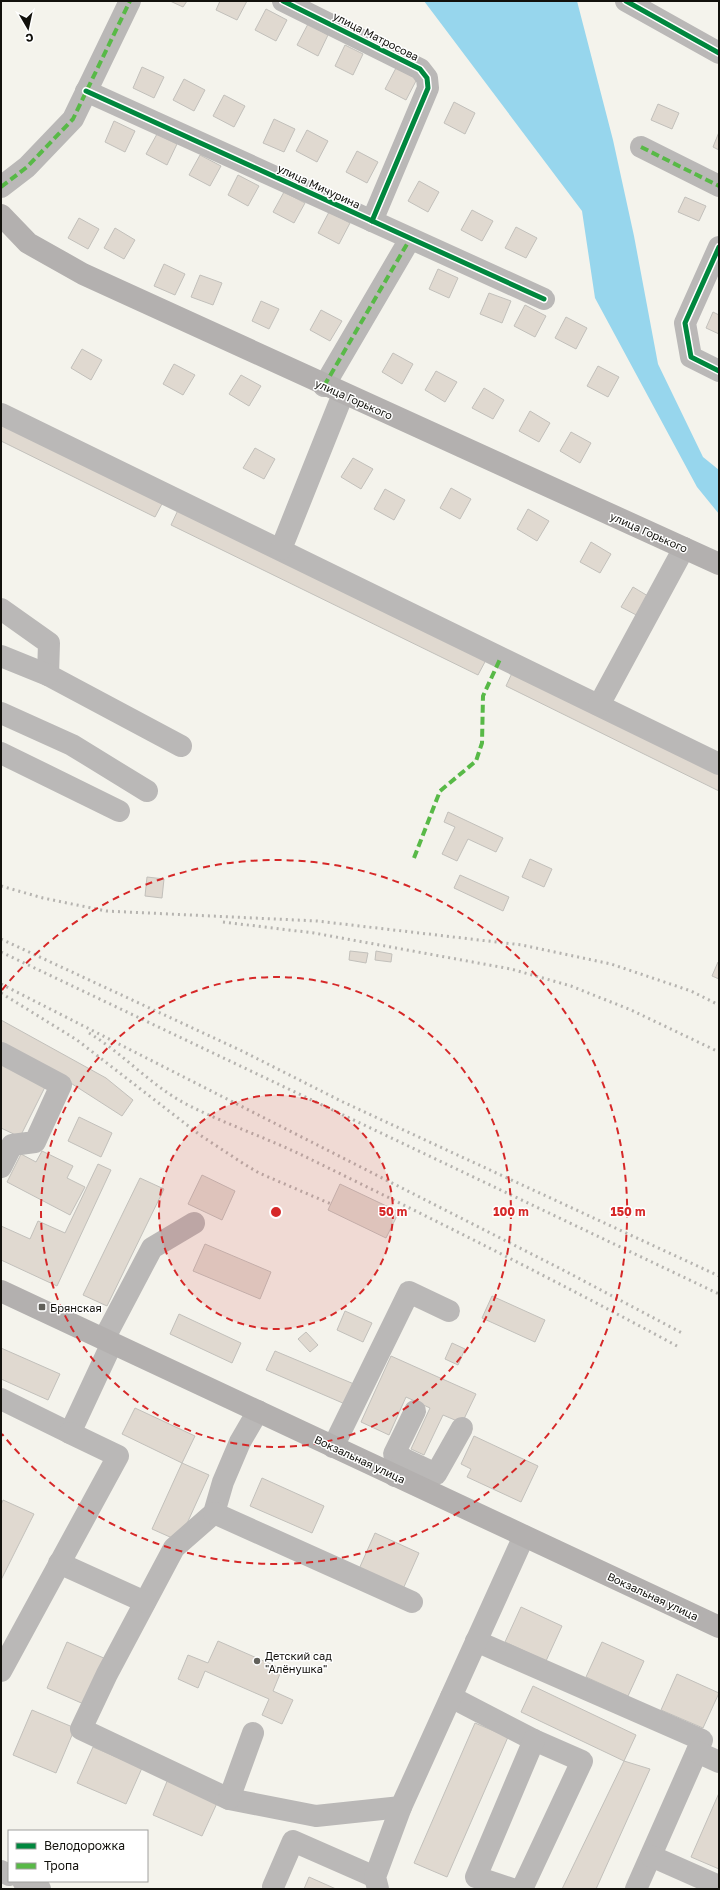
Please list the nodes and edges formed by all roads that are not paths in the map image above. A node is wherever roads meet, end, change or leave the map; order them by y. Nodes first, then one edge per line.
1 (130, 1) edge
2 (283, 1) edge
3 (626, 1) edge
4 (719, 53) edge
5 (86, 91) junction
6 (641, 148) dead end
7 (719, 186) edge
8 (1, 187) edge
9 (1, 215) edge
10 (372, 221) junction
11 (410, 239) junction
12 (719, 247) edge
13 (544, 299) dead end
14 (719, 371) edge
15 (334, 390) junction
16 (1, 414) edge
17 (684, 548) junction
18 (281, 549) junction
19 (719, 564) edge
20 (1, 609) edge
21 (1, 656) edge
22 (48, 675) junction
23 (598, 704) junction
24 (1, 714) edge
25 (181, 746) dead end
26 (1, 753) edge
27 (719, 764) edge
28 (147, 791) dead end
29 (119, 811) dead end
30 (1, 1053) edge
31 (1, 1167) edge
32 (194, 1223) dead end
33 (1, 1291) edge
34 (449, 1311) dead end
35 (108, 1341) junction
36 (1, 1399) edge
37 (258, 1411) junction
38 (415, 1411) dead end
39 (462, 1428) dead end
40 (70, 1433) junction
41 (333, 1446) junction
42 (400, 1467) junction
43 (214, 1513) junction
44 (524, 1536) junction
45 (59, 1563) junction
46 (145, 1602) junction
47 (412, 1602) dead end
48 (719, 1627) edge
49 (476, 1641) junction
50 (1, 1671) edge
51 (451, 1697) junction
52 (253, 1733) dead end
53 (534, 1740) junction
54 (697, 1752) junction
55 (719, 1762) edge
56 (229, 1799) junction
57 (401, 1807) junction
58 (651, 1856) junction
59 (25, 1882) edge
60 (377, 1883) edge
61 (719, 1886) edge
62 (273, 1887) dead end
63 (40, 1889) edge
64 (512, 1889) edge
65 (522, 1889) edge
66 (636, 1889) edge

1 - 5 street
2 - 10 street, улица Матросова
3 - 4 street
5 - 8 street
5 - 10 street, улица Мичурина
6 - 7 street
9 - 15 main road, улица Горького
10 - 11 street, улица Мичурина
11 - 13 street, улица Мичурина
11 - 15 street
12 - 14 street
15 - 17 main road, улица Горького
15 - 18 street
16 - 18 street
17 - 19 main road, улица Горького
17 - 23 street
18 - 23 street
20 - 22 street
21 - 22 street
22 - 25 street
23 - 27 street
24 - 28 street
26 - 29 street
30 - 31 street
32 - 35 street
33 - 35 main road, Вокзальная улица
34 - 41 street
35 - 37 main road, Вокзальная улица
35 - 40 street
36 - 40 street
37 - 41 main road, Вокзальная улица
37 - 43 street
38 - 42 street
39 - 42 street
40 - 45 street
41 - 42 main road, Вокзальная улица
42 - 44 main road, Вокзальная улица
43 - 46 street
43 - 47 street
44 - 48 main road, Вокзальная улица
44 - 49 street
45 - 46 street
45 - 50 street
46 - 56 street
49 - 51 street
49 - 54 street
51 - 53 street
51 - 57 street
52 - 56 street
53 - 64 street
53 - 65 street
54 - 55 street
54 - 58 street
56 - 57 street
57 - 60 street
58 - 61 street
58 - 66 street
59 - 63 street
60 - 62 street

